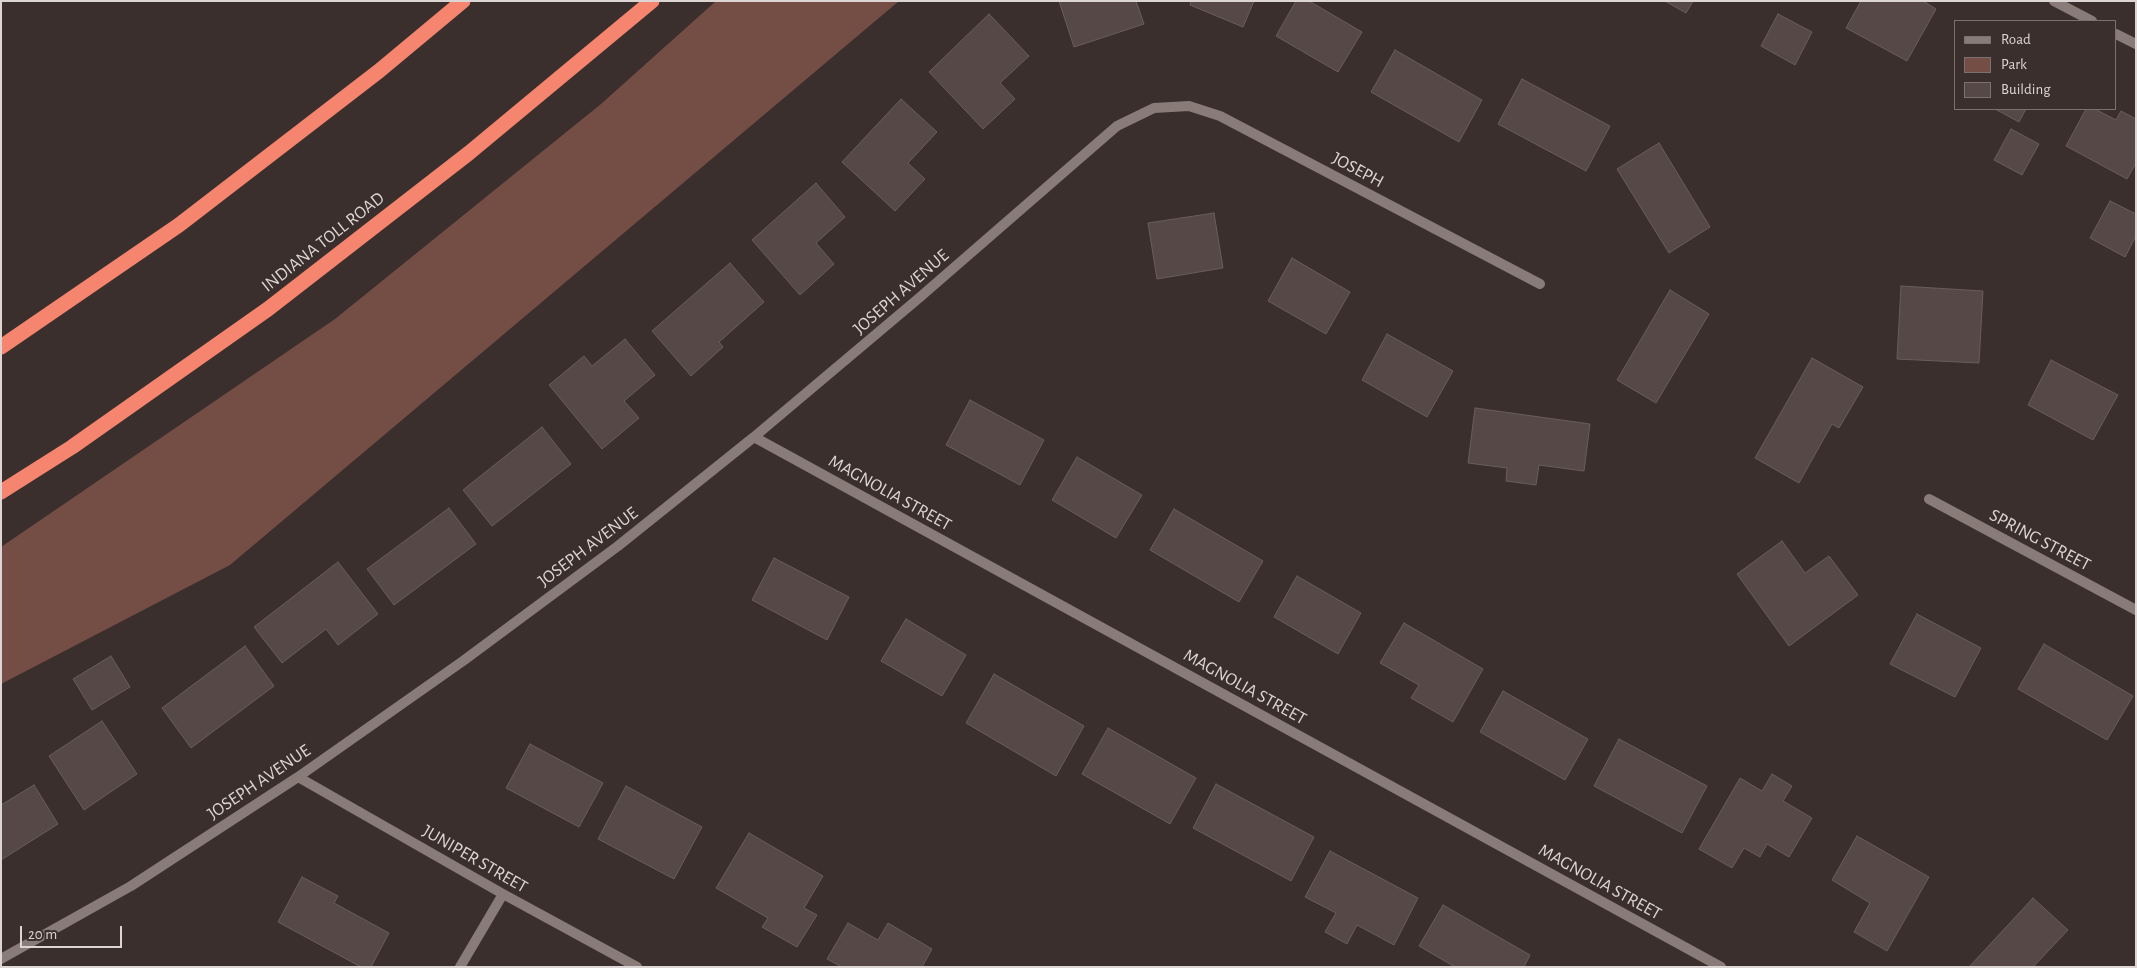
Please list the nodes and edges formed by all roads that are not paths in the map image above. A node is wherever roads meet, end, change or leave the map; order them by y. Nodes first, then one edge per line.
1 (463, 1) edge
2 (652, 1) edge
3 (2054, 1) edge
4 (2090, 20) edge
5 (2117, 34) edge
6 (2136, 44) edge
7 (1154, 108) joint
8 (1540, 284) dead end
9 (1, 347) edge
10 (754, 437) junction
11 (1, 492) edge
12 (1929, 499) dead end
13 (2136, 610) edge
14 (298, 776) junction
15 (503, 894) junction
16 (1, 959) edge
17 (460, 967) edge
18 (637, 967) edge
19 (1721, 967) edge

1 - 9 highway
2 - 11 highway, INDIANA TOLL ROAD
3 - 4 street
5 - 6 street
7 - 8 street, JOSEPH
7 - 10 street, JOSEPH AVENUE
10 - 14 street, JOSEPH AVENUE
10 - 19 street, MAGNOLIA STREET
12 - 13 street, SPRING STREET
14 - 15 street, JUNIPER STREET
14 - 16 street, JOSEPH AVENUE
15 - 17 street
15 - 18 street, JUNIPER STREET

